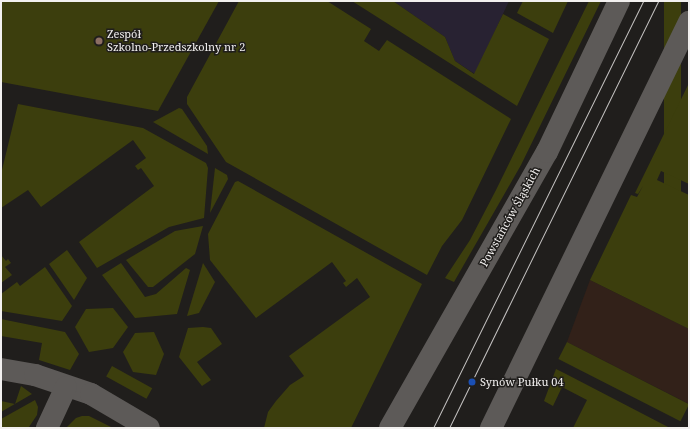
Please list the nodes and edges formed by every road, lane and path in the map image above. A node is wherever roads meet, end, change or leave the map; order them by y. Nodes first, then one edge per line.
1 (619, 1) edge
2 (689, 22) edge
3 (1, 369) edge
4 (66, 387) junction
5 (47, 428) edge
6 (150, 428) edge
7 (390, 428) edge
8 (491, 428) edge

1 - 7 main road, Powstańców Śląskich
2 - 8 main road
3 - 4 main road
4 - 5 main road
4 - 6 main road

